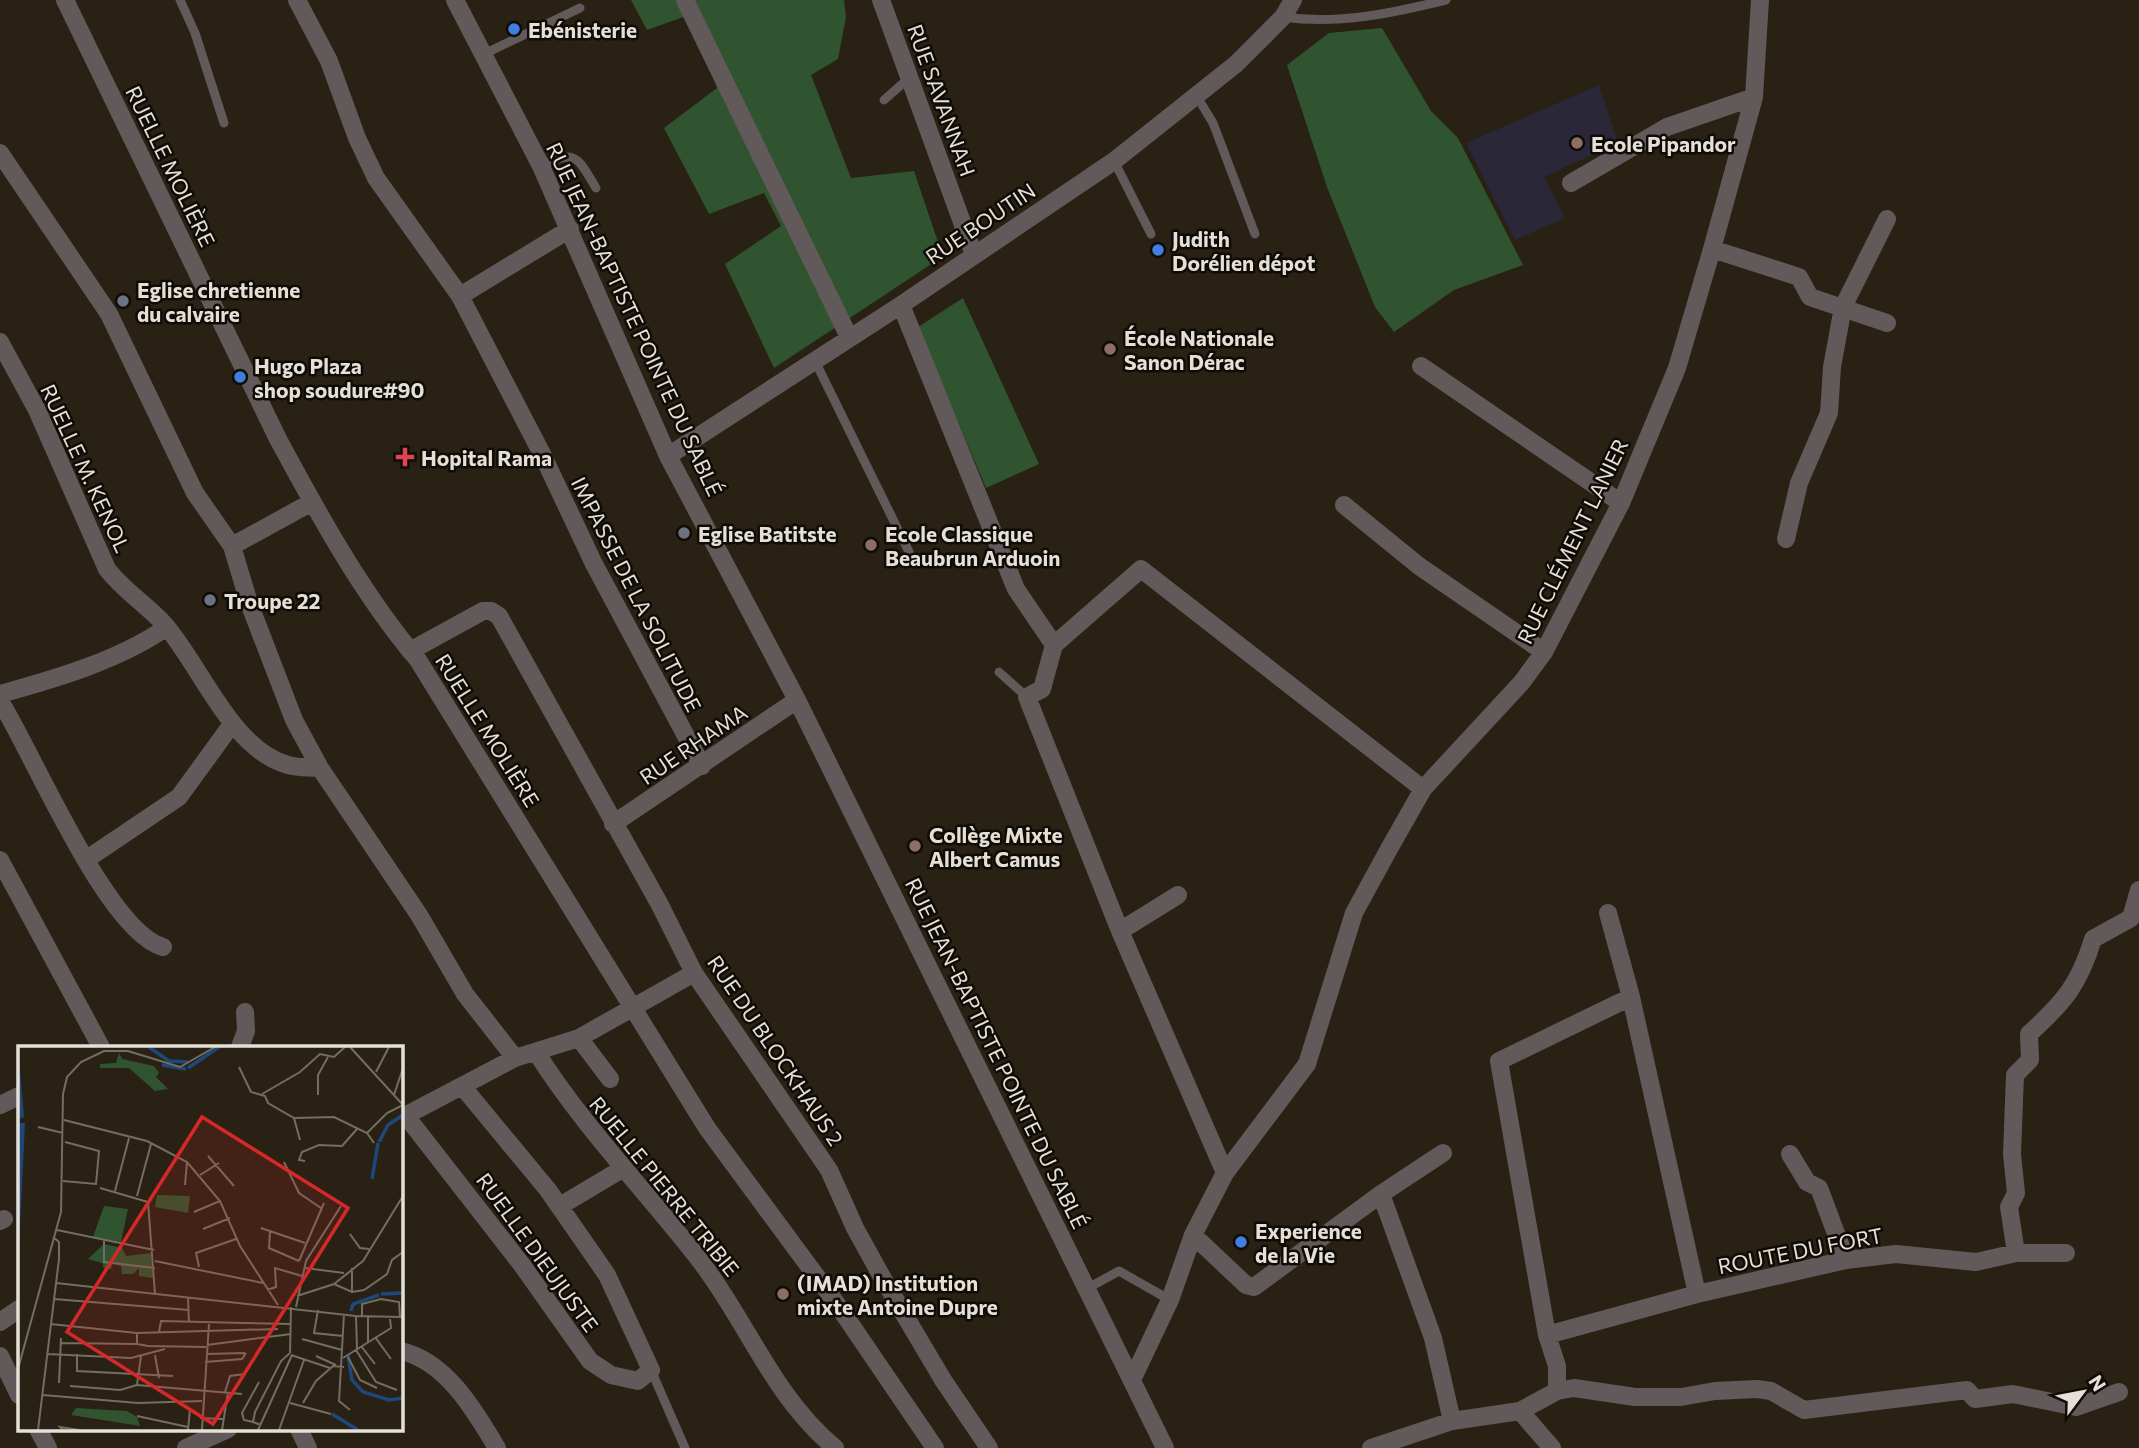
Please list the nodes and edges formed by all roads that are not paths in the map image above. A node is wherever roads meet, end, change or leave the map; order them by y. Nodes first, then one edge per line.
1 (65, 0) edge
2 (180, 0) edge
3 (297, 0) edge
4 (454, 0) edge
5 (685, 0) edge
6 (881, 0) edge
7 (1293, 0) edge
8 (1446, 0) edge
9 (1760, 0) edge
10 (580, 8) dead end
11 (1283, 17) junction
12 (482, 55) junction
13 (910, 77) junction
14 (1196, 95) junction
15 (1754, 97) junction
16 (884, 100) dead end
17 (224, 123) dead end
18 (0, 153) edge
19 (1114, 161) junction
20 (541, 166) junction
21 (1572, 183) dead end
22 (596, 188) dead end
23 (1887, 219) dead end
24 (570, 229) junction
25 (1151, 234) dead end
26 (1255, 234) dead end
27 (1712, 249) junction
28 (974, 255) junction
29 (460, 296) junction
30 (901, 305) junction
31 (1843, 307) junction
32 (1887, 323) dead end
33 (849, 337) junction
34 (0, 342) edge
35 (814, 359) junction
36 (1421, 366) dead end
37 (668, 456) junction
38 (312, 502) junction
39 (1621, 503) junction
40 (1344, 505) dead end
41 (1786, 539) dead end
42 (232, 546) junction
43 (914, 560) dead end
44 (167, 627) junction
45 (1054, 645) junction
46 (410, 651) junction
47 (1544, 652) junction
48 (999, 672) dead end
49 (0, 694) edge
50 (1027, 697) junction
51 (797, 700) junction
52 (0, 701) edge
53 (232, 724) junction
54 (702, 766) junction
55 (320, 768) junction
56 (1423, 789) junction
57 (613, 824) junction
58 (87, 859) junction
59 (0, 860) edge
60 (2139, 890) edge
61 (1178, 894) dead end
62 (1608, 914) dead end
63 (1120, 931) junction
64 (163, 947) dead end
65 (694, 973) junction
66 (1632, 996) junction
67 (632, 1008) junction
68 (245, 1012) dead end
69 (579, 1038) junction
70 (100, 1046) edge
71 (240, 1046) edge
72 (536, 1052) junction
73 (515, 1058) junction
74 (610, 1079) dead end
75 (463, 1086) junction
76 (18, 1096) edge
77 (0, 1105) edge
78 (403, 1117) edge
79 (1443, 1153) dead end
80 (1790, 1154) dead end
81 (622, 1168) junction
82 (1225, 1172) junction
83 (1381, 1194) junction
84 (560, 1206) junction
85 (1193, 1235) junction
86 (2016, 1253) junction
87 (2066, 1253) dead end
88 (1846, 1260) junction
89 (1088, 1288) junction
90 (1697, 1294) junction
91 (1170, 1300) junction
92 (18, 1310) edge
93 (0, 1322) edge
94 (1547, 1335) junction
95 (402, 1351) edge
96 (0, 1356) edge
97 (651, 1370) junction
98 (1132, 1380) junction
99 (1557, 1391) junction
100 (2119, 1392) dead end
101 (18, 1393) edge
102 (1520, 1411) junction
103 (1452, 1421) junction
104 (39, 1430) edge
105 (226, 1430) edge
106 (299, 1430) edge
107 (48, 1448) edge
108 (186, 1448) edge
109 (308, 1448) edge
110 (498, 1448) edge
111 (685, 1448) edge
112 (835, 1448) edge
113 (935, 1448) edge
114 (989, 1448) edge
115 (1165, 1448) edge
116 (1371, 1448) edge
117 (1552, 1448) edge

1 - 38 street, RUELLE MOLIÈRE
2 - 17 lane
3 - 29 street, IMPASSE DE LA SOLITUDE
4 - 12 street, RUE JEAN-BAPTISTE POINTE DU SABLÉ
5 - 33 street
6 - 13 street, RUE SAVANNAH
7 - 11 street, RUE BOUTIN
8 - 11 lane
9 - 15 street, RUE CLÉMENT LANIER
10 - 12 lane
11 - 14 street, RUE BOUTIN
12 - 20 street, RUE JEAN-BAPTISTE POINTE DU SABLÉ
13 - 16 lane
13 - 28 street, RUE SAVANNAH
14 - 19 street, RUE BOUTIN
14 - 26 lane
15 - 21 street
15 - 27 street, RUE CLÉMENT LANIER
18 - 42 street
19 - 25 lane
19 - 28 street, RUE BOUTIN
20 - 22 lane
20 - 24 street, RUE JEAN-BAPTISTE POINTE DU SABLÉ
23 - 31 street
24 - 29 street
24 - 37 street, RUE JEAN-BAPTISTE POINTE DU SABLÉ
27 - 31 street
27 - 39 street, RUE CLÉMENT LANIER
28 - 30 street, RUE BOUTIN
29 - 54 street, IMPASSE DE LA SOLITUDE
30 - 33 street, RUE BOUTIN
30 - 45 street
31 - 32 street
31 - 41 street
33 - 35 street, RUE BOUTIN
34 - 44 street, RUELLE M. KENOL
35 - 37 street, RUE BOUTIN
35 - 43 lane
36 - 39 street
37 - 51 street, RUE JEAN-BAPTISTE POINTE DU SABLÉ
38 - 42 street
38 - 46 street, RUELLE MOLIÈRE
39 - 47 street, RUE CLÉMENT LANIER
40 - 47 street
42 - 55 street
44 - 49 street
44 - 53 street, RUELLE M. KENOL
45 - 50 street
45 - 56 street
46 - 57 street, RUE DU BLOCKHAUS 2
46 - 67 street, RUELLE MOLIÈRE
47 - 56 street, RUE CLÉMENT LANIER
48 - 50 lane
50 - 63 street
51 - 54 street, RUE RHAMA
51 - 89 street, RUE JEAN-BAPTISTE POINTE DU SABLÉ
52 - 58 street
53 - 55 street, RUELLE M. KENOL
53 - 58 street
54 - 57 street, RUE RHAMA
55 - 73 street
56 - 82 street, RUE CLÉMENT LANIER
57 - 65 street, RUE DU BLOCKHAUS 2
58 - 64 street
59 - 70 street
60 - 86 street
61 - 63 street
62 - 66 street
63 - 82 street
65 - 67 street
65 - 114 street, RUE DU BLOCKHAUS 2
66 - 90 street
66 - 94 street
67 - 69 street
67 - 113 street, RUELLE MOLIÈRE
68 - 71 street
69 - 72 street
69 - 74 street
72 - 73 street
72 - 81 street, RUELLE PIERRE TRIBIE
73 - 75 street
75 - 78 street
75 - 84 street
76 - 77 street
78 - 97 street, RUELLE DIEUJUSTE
79 - 83 street
80 - 88 street
81 - 84 street
81 - 112 street, RUELLE PIERRE TRIBIE
82 - 85 street, RUE CLÉMENT LANIER
83 - 85 street
83 - 103 street
84 - 97 street
85 - 91 street, RUE CLÉMENT LANIER
86 - 87 street, ROUTE DU FORT
86 - 88 street, ROUTE DU FORT
88 - 90 street, ROUTE DU FORT
89 - 91 lane
89 - 98 street, RUE JEAN-BAPTISTE POINTE DU SABLÉ
90 - 94 street, ROUTE DU FORT
91 - 98 street, RUE CLÉMENT LANIER
92 - 93 street
94 - 99 street
95 - 110 street
96 - 101 street
97 - 111 lane
98 - 115 street, RUE JEAN-BAPTISTE POINTE DU SABLÉ
99 - 100 street
99 - 102 street
102 - 103 street
102 - 117 street
103 - 116 street
104 - 107 street
105 - 108 street
106 - 109 street

